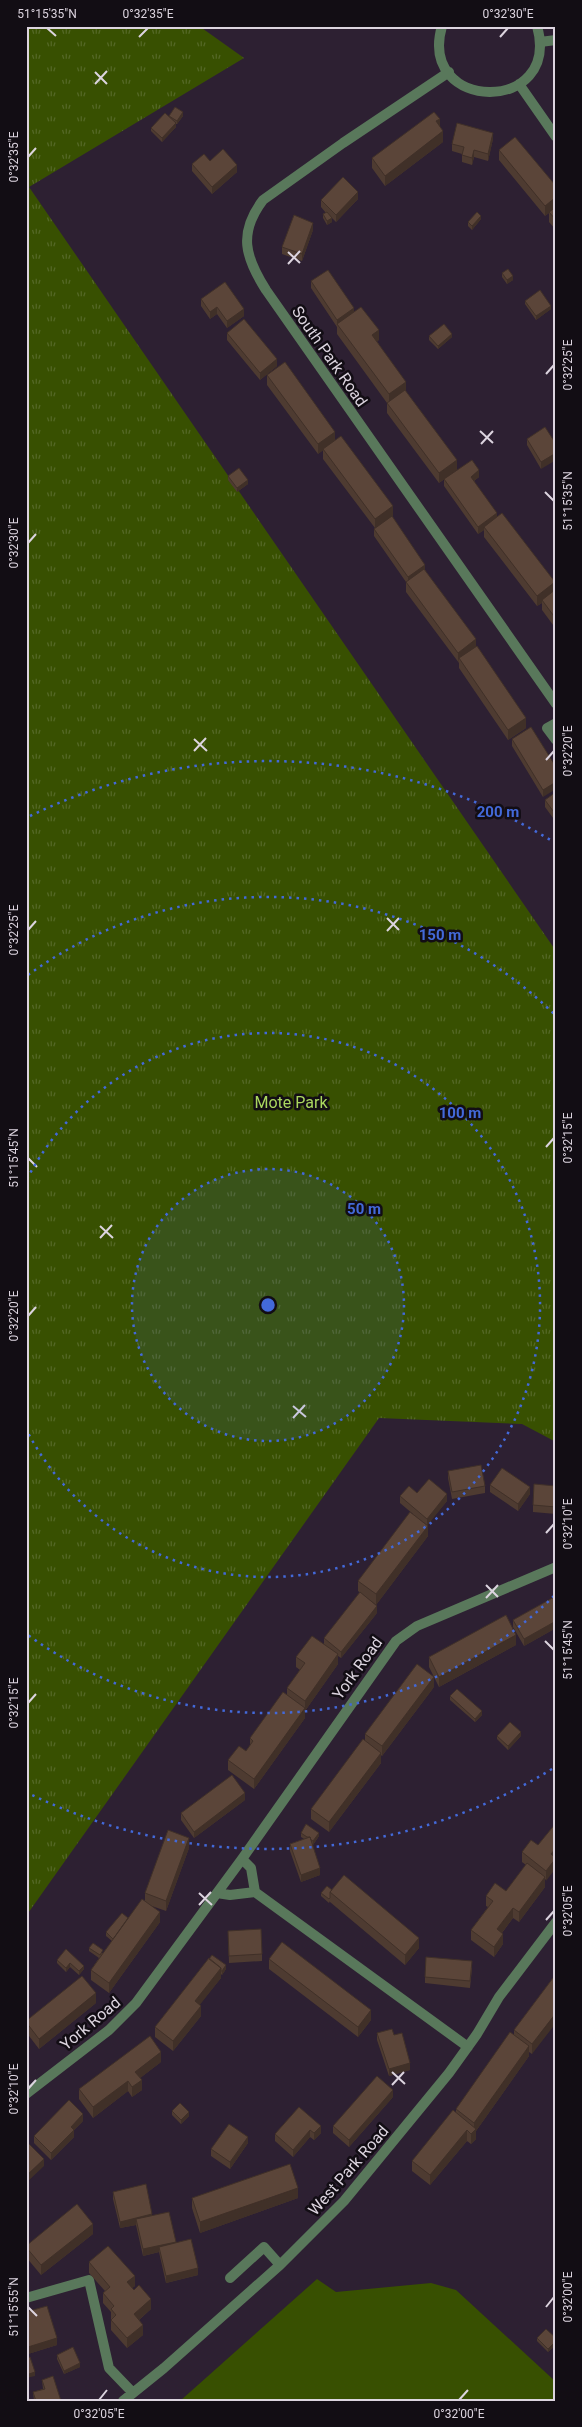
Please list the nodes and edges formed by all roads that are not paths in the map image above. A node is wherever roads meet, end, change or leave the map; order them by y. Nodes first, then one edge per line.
1 (442, 26) edge
2 (537, 26) edge
3 (556, 40) edge
4 (540, 42) junction
5 (449, 72) junction
6 (519, 84) junction
7 (556, 136) edge
8 (556, 704) edge
9 (556, 723) edge
10 (556, 740) edge
11 (556, 1567) edge
12 (242, 1859) junction
13 (255, 1892) junction
14 (217, 1893) junction
15 (556, 1922) edge
16 (468, 2047) junction
17 (26, 2094) edge
18 (280, 2265) junction
19 (230, 2278) dead end
20 (26, 2298) edge
21 (133, 2393) junction
22 (123, 2401) edge

1 - 5 street
2 - 4 street
3 - 4 street
4 - 6 street
5 - 6 street
5 - 8 street, South Park Road
6 - 7 street
9 - 10 street
11 - 12 street, York Road
12 - 13 street
12 - 14 street, York Road
13 - 14 street
13 - 16 street
14 - 17 street, York Road
15 - 16 street, West Park Road
16 - 18 street, West Park Road
18 - 19 street
18 - 21 street, West Park Road
20 - 21 street
21 - 22 street, West Park Road

